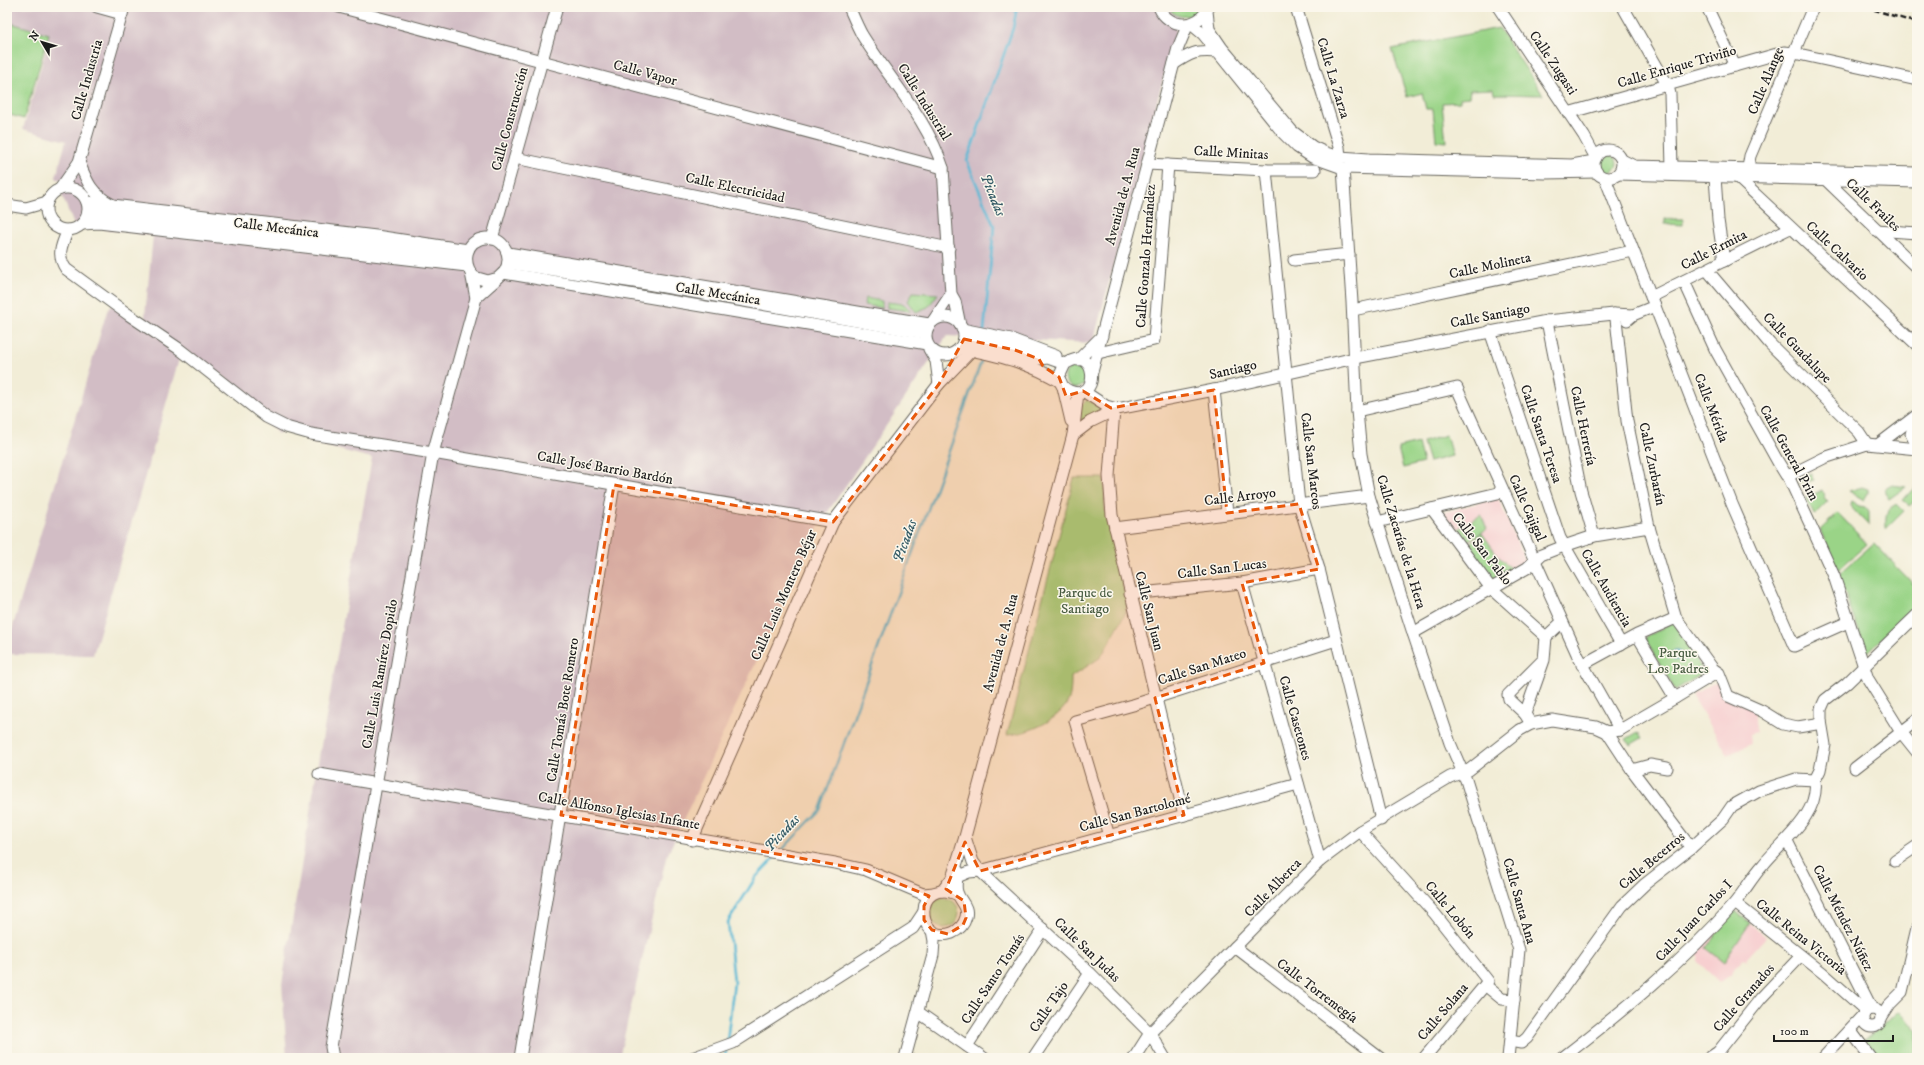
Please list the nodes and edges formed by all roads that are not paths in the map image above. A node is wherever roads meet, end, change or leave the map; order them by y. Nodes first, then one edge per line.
1 (97, 7) edge
2 (339, 7) edge
3 (557, 7) edge
4 (849, 7) edge
5 (1159, 7) edge
6 (1296, 7) edge
7 (1498, 7) edge
8 (1623, 7) edge
9 (1707, 7) edge
10 (1813, 7) edge
11 (1820, 7) edge
12 (1208, 9) edge
13 (123, 10) edge
14 (1170, 21) junction
15 (1190, 24) junction
16 (1178, 48) junction
17 (1217, 52) junction
18 (1796, 54) junction
19 (542, 61) junction
20 (1174, 64) junction
21 (1735, 66) junction
22 (1917, 80) edge
23 (1668, 86) junction
24 (1568, 112) junction
25 (1584, 136) junction
26 (1605, 150) junction
27 (515, 158) junction
28 (1622, 160) junction
29 (79, 162) junction
30 (1341, 163) junction
31 (1147, 164) junction
32 (1168, 165) junction
33 (1672, 166) junction
34 (1598, 167) junction
35 (943, 168) junction
36 (1748, 168) junction
37 (1266, 170) junction
38 (1315, 170) dead end
39 (1917, 173) edge
40 (1618, 174) junction
41 (1714, 177) junction
42 (1737, 177) junction
43 (1825, 179) junction
44 (1917, 182) edge
45 (60, 189) junction
46 (47, 202) junction
47 (86, 203) junction
48 (7, 205) edge
49 (114, 206) junction
50 (26, 208) junction
51 (48, 218) junction
52 (82, 224) junction
53 (1790, 228) junction
54 (68, 230) junction
55 (1876, 230) junction
56 (1917, 233) edge
57 (492, 239) junction
58 (948, 248) junction
59 (1633, 251) junction
60 (1349, 254) junction
61 (1294, 260) dead end
62 (1724, 261) junction
63 (468, 262) junction
64 (503, 267) junction
65 (1917, 268) edge
66 (1708, 270) junction
67 (1684, 281) junction
68 (951, 294) junction
69 (476, 298) junction
70 (1653, 301) junction
71 (1352, 310) junction
72 (1614, 314) junction
73 (1632, 315) junction
74 (1546, 320) junction
75 (1617, 327) junction
76 (1490, 331) junction
77 (929, 334) junction
78 (1102, 336) junction
79 (960, 339) junction
80 (981, 344) junction
81 (1917, 345) edge
82 (1098, 352) junction
83 (1355, 358) junction
84 (1039, 359) junction
85 (1071, 362) junction
86 (1285, 373) junction
87 (1092, 375) junction
88 (1061, 382) junction
89 (939, 384) junction
90 (1214, 390) junction
91 (1080, 392) junction
92 (1115, 409) junction
93 (1356, 411) junction
94 (1917, 415) edge
95 (1073, 436) junction
96 (1867, 444) junction
97 (1879, 444) junction
98 (1917, 446) edge
99 (1917, 449) edge
100 (433, 453) junction
101 (1788, 476) junction
102 (614, 485) junction
103 (1502, 492) junction
104 (1369, 496) junction
105 (1299, 504) junction
106 (1432, 509) junction
107 (1227, 514) junction
108 (833, 522) junction
109 (1377, 522) junction
110 (1649, 526) junction
111 (1115, 528) junction
112 (1594, 536) junction
113 (1564, 546) junction
114 (1534, 561) junction
115 (1319, 569) junction
116 (1242, 583) junction
117 (1490, 588) junction
118 (1130, 594) junction
119 (1917, 616) edge
120 (1676, 618) junction
121 (1562, 622) junction
122 (1848, 622) junction
123 (1413, 633) junction
124 (1637, 636) junction
125 (1546, 637) junction
126 (1336, 640) junction
127 (1621, 644) junction
128 (1544, 660) junction
129 (1264, 664) junction
130 (1582, 665) junction
131 (1864, 666) junction
132 (1713, 669) junction
133 (1155, 698) junction
134 (1675, 698) junction
135 (1525, 714) junction
136 (1612, 718) junction
137 (1917, 720) edge
138 (1821, 721) junction
139 (1531, 724) junction
140 (1596, 727) junction
141 (1620, 730) junction
142 (1607, 732) junction
143 (1901, 732) junction
144 (1917, 752) edge
145 (1667, 768) dead end
146 (1855, 768) dead end
147 (1632, 770) junction
148 (1462, 773) junction
149 (319, 774) dead end
150 (1814, 780) junction
151 (376, 784) junction
152 (1298, 784) junction
153 (561, 815) junction
154 (1184, 815) junction
155 (1381, 820) junction
156 (1360, 831) junction
157 (1109, 836) junction
158 (965, 837) junction
159 (692, 840) junction
160 (1787, 841) junction
161 (1917, 846) edge
162 (1691, 848) junction
163 (959, 858) junction
164 (1320, 861) junction
165 (1895, 861) dead end
166 (973, 862) junction
167 (980, 871) junction
168 (958, 877) junction
169 (909, 890) junction
170 (938, 892) junction
171 (958, 895) junction
172 (1735, 903) junction
173 (923, 909) junction
174 (913, 928) junction
175 (930, 928) junction
176 (1917, 928) edge
177 (1043, 929) junction
178 (948, 934) junction
179 (1235, 948) junction
180 (1914, 950) edge
181 (933, 955) junction
182 (1801, 956) junction
183 (1090, 973) junction
184 (1485, 985) junction
185 (1896, 998) junction
186 (1514, 1000) junction
187 (1869, 1011) junction
188 (918, 1012) junction
189 (1881, 1018) junction
190 (1869, 1026) junction
191 (1150, 1033) junction
192 (1853, 1035) junction
193 (1510, 1041) junction
194 (967, 1046) junction
195 (333, 1058) edge
196 (520, 1058) edge
197 (692, 1058) edge
198 (905, 1058) edge
199 (984, 1058) edge
200 (1033, 1058) edge
201 (1134, 1058) edge
202 (1165, 1058) edge
203 (1380, 1058) edge
204 (1424, 1058) edge
205 (1508, 1058) edge
206 (1562, 1058) edge
207 (1709, 1058) edge
208 (1823, 1058) edge
209 (1868, 1058) edge
210 (1871, 1058) edge

1 - 13 street
2 - 19 street, Calle Vapor
3 - 19 street, Calle Construcción
4 - 35 street, Calle Industrial
5 - 14 street, Avenida de A. Rua
6 - 30 street, Calle La Zarza
7 - 24 street, Calle Zugasti
8 - 23 street
9 - 21 street
10 - 18 street, Calle Alange
11 - 18 street, Calle Alange
12 - 15 street
12 - 30 street
13 - 29 street, Calle Industria
14 - 15 street
14 - 16 street, Avenida de A. Rua
15 - 16 street, Avenida de A. Rua
15 - 17 street
16 - 20 street, Avenida de A. Rua
17 - 20 street
17 - 30 street
18 - 21 street, Calle Enrique Triviño
18 - 22 street, Calle Enrique Triviño
18 - 36 street, Calle Alange
19 - 27 street, Calle Construcción
19 - 35 street, Calle Vapor
20 - 31 street, Avenida de A. Rua
21 - 23 street, Calle Enrique Triviño
23 - 24 street, Calle Enrique Triviño
23 - 33 street
24 - 25 street, Calle Zugasti
25 - 26 street, Calle Zugasti
25 - 34 street, Calle Zugasti
26 - 28 street
26 - 34 street
27 - 57 street, Calle Construcción
27 - 58 street, Calle Electricidad
28 - 33 street
28 - 40 street
29 - 45 street, Calle Industria
29 - 47 street, Calle Industria
29 - 49 street, Calle Mecánica
30 - 34 street
30 - 60 street, Calle Zacarías de la Hera
31 - 32 street, Calle Minitas
31 - 78 street, Avenida de A. Rua
32 - 37 street, Calle Minitas
32 - 82 street, Calle Gonzalo Hernández
33 - 36 street
34 - 40 street
34 - 59 street, Calle Mérida
35 - 58 street, Calle Industrial
36 - 39 street
37 - 38 street, Calle Minitas
37 - 86 street, Calle San Marcos
40 - 41 street
41 - 42 street
41 - 62 street
42 - 43 street
42 - 53 street, Calle Calvario
43 - 44 street
43 - 55 street, Calle Frailes
45 - 46 street
45 - 47 street
46 - 50 street
46 - 51 street
47 - 49 street, Calle Mecánica
47 - 52 street
47 - 63 street
48 - 50 street
49 - 63 street, Calle Mecánica
50 - 51 street
51 - 54 street
52 - 54 street
52 - 63 street, Calle Mecánica
53 - 62 street, Calle Ermita
53 - 81 street, Calle Calvario
54 - 100 street, Calle José Barrio Bardón
55 - 56 street
55 - 65 street, Calle Frailes
57 - 63 street
57 - 64 street
58 - 68 street, Calle Industrial
59 - 70 street, Calle Mérida
59 - 71 street, Calle Molineta
60 - 61 street
60 - 71 street, Calle Zacarías de la Hera
62 - 66 street, Calle Ermita
63 - 64 street
63 - 69 street, Calle Luis Ramírez Dopido
64 - 69 street, Calle Luis Ramírez Dopido
64 - 77 street, Calle Mecánica
64 - 77 street, Calle Mecánica
66 - 67 street, Calle Ermita
66 - 96 street, Calle Guadalupe
67 - 70 street, Calle Ermita
67 - 101 street, Calle General Prim
68 - 77 street
68 - 79 street, Calle Industrial
69 - 100 street, Calle Luis Ramírez Dopido
70 - 73 street, Calle Santiago
70 - 122 street, Calle Mérida
71 - 83 street, Calle Zacarías de la Hera
72 - 73 street, Calle Santiago
72 - 74 street, Calle Santiago
72 - 75 street, Calle Zurbarán
73 - 75 street, Calle Santiago
74 - 76 street, Calle Santiago
74 - 112 street, Calle Herrería
75 - 110 street, Calle Zurbarán
76 - 83 street, Calle Santiago
76 - 113 street, Calle Santa Teresa
77 - 79 street
77 - 79 street
77 - 89 street
78 - 82 street, Avenida de A. Rua
78 - 85 street
79 - 80 street
79 - 89 street, Calle Luis Montero Béjar
80 - 84 street
80 - 85 street
80 - 88 street
80 - 89 street, Calle Luis Montero Béjar
82 - 87 street, Avenida de A. Rua
83 - 86 street, Santiago
83 - 93 street, Calle Zacarías de la Hera
84 - 85 street
84 - 88 street
85 - 87 street
85 - 88 street
86 - 90 street, Santiago
86 - 105 street, Calle San Marcos
87 - 91 street
87 - 92 street
88 - 91 street
88 - 95 street, Avenida de A. Rua
89 - 108 street, Calle Luis Montero Béjar
90 - 92 street, Santiago
90 - 107 street
91 - 92 street
91 - 95 street, Avenida de A. Rua
92 - 95 street, Santiago
92 - 111 street, Calle San Juan
93 - 103 street, Calle Cajigal
93 - 104 street, Calle Zacarías de la Hera
94 - 97 street
94 - 98 street
95 - 158 street, Avenida de A. Rua
96 - 97 street
96 - 101 street
97 - 99 street
100 - 102 street, Calle José Barrio Bardón
100 - 151 street, Calle Luis Ramírez Dopido
101 - 122 street, Calle General Prim
102 - 108 street, Calle José Barrio Bardón
102 - 153 street, Calle Tomás Bote Romero
103 - 106 street
103 - 114 street, Calle Cajigal
104 - 105 street, Calle Arroyo
104 - 109 street, Calle Zacarías de la Hera
105 - 107 street, Calle Arroyo
105 - 115 street, Calle San Marcos
106 - 109 street
106 - 117 street, Calle San Pablo
107 - 111 street, Calle Arroyo
108 - 159 street, Calle Luis Montero Béjar
109 - 123 street, Calle Zacarías de la Hera
110 - 112 street
110 - 120 street, Calle Zurbarán
111 - 118 street, Calle San Juan
112 - 113 street
113 - 114 street
113 - 127 street, Calle Audiencia
114 - 117 street
114 - 121 street, Calle Cajigal
115 - 116 street, Calle San Lucas
115 - 126 street, Calle San Marcos
116 - 118 street, Calle San Lucas
116 - 129 street, Calle Casetones
117 - 123 street
117 - 125 street, Calle San Pablo
118 - 133 street, Calle San Juan
119 - 131 street
120 - 124 street
120 - 132 street, Calle Zurbarán
121 - 125 street
121 - 130 street, Calle Cajigal
122 - 131 street, Calle General Prim
123 - 148 street, Calle Zacarías de la Hera
124 - 127 street
124 - 134 street
125 - 128 street
126 - 129 street, Calle San Mateo
126 - 155 street, Calle San Marcos
127 - 130 street
128 - 135 street
128 - 135 street
129 - 133 street, Calle San Mateo
129 - 152 street, Calle Casetones
130 - 136 street, Calle Cajigal
131 - 138 street, Calle Juan Carlos I
131 - 143 street, Calle General Prim
132 - 134 street
132 - 138 street, Calle Zurbarán
133 - 154 street, Calle San Juan
133 - 157 street, Calle San Mateo
134 - 141 street
135 - 139 street
136 - 140 street
136 - 141 street, Calle Cajigal
137 - 143 street
138 - 150 street, Calle Juan Carlos I
139 - 140 street
139 - 148 street, Calle Alberca
140 - 142 street
141 - 142 street
142 - 147 street
143 - 144 street, Calle General Prim
143 - 146 street
145 - 147 street
147 - 162 street
148 - 155 street, Calle Alberca
148 - 186 street, Calle Santa Ana
149 - 151 street, Calle Alfonso Iglesias Infante
150 - 160 street, Calle Juan Carlos I
150 - 162 street, Calle Becerros
151 - 153 street, Calle Alfonso Iglesias Infante
151 - 195 street, Calle Luis Ramírez Dopido
152 - 154 street, Calle San Bartolomé
152 - 164 street, Calle Casetones
153 - 159 street, Calle Alfonso Iglesias Infante
153 - 196 street, Calle Tomás Bote Romero
154 - 157 street, Calle San Bartolomé
155 - 156 street, Calle Alberca
156 - 164 street, Calle Alberca
156 - 184 street, Calle Lobón
157 - 167 street, Calle San Bartolomé
158 - 163 street, Avenida de A. Rua
158 - 166 street, Calle San Judas
159 - 169 street, Calle Alfonso Iglesias Infante
160 - 172 street, Calle Juan Carlos I
160 - 187 street, Calle Méndez Núñez
161 - 165 street
162 - 193 street, Calle Becerros
163 - 166 street
163 - 168 street, Avenida de A. Rua
163 - 170 street, Avenida de A. Rua
164 - 179 street, Calle Alberca
166 - 167 street, Calle San Judas
167 - 168 street
167 - 177 street, Calle San Judas
168 - 171 street, Avenida de A. Rua
169 - 170 street, Calle Alfonso Iglesias Infante
169 - 173 street, Calle Alfonso Iglesias Infante
170 - 171 street
170 - 173 street
171 - 178 street
172 - 182 street, Calle Reina Victoria
172 - 206 street, Calle Juan Carlos I
173 - 174 street
173 - 175 street
174 - 175 street
174 - 197 street
175 - 178 street
175 - 181 street
176 - 180 street
177 - 183 street, Calle San Judas
177 - 194 street, Calle Santo Tomás
178 - 181 street
179 - 191 street, Calle Alberca
179 - 203 street, Calle Torremegía
180 - 185 street
181 - 188 street
182 - 187 street, Calle Reina Victoria
182 - 207 street, Calle Granados
183 - 191 street, Calle San Judas
183 - 200 street, Calle Tajo
184 - 186 street, Calle Lobón
184 - 204 street, Calle Solana
185 - 187 street
185 - 189 street
186 - 193 street, Calle Santa Ana
187 - 189 street
187 - 190 street
187 - 192 street
188 - 194 street
188 - 198 street
189 - 190 street
190 - 192 street
191 - 201 street, Calle Alberca
191 - 202 street, Calle San Judas
192 - 208 street
192 - 209 street
192 - 210 street
193 - 205 street, Calle Santa Ana
194 - 199 street

